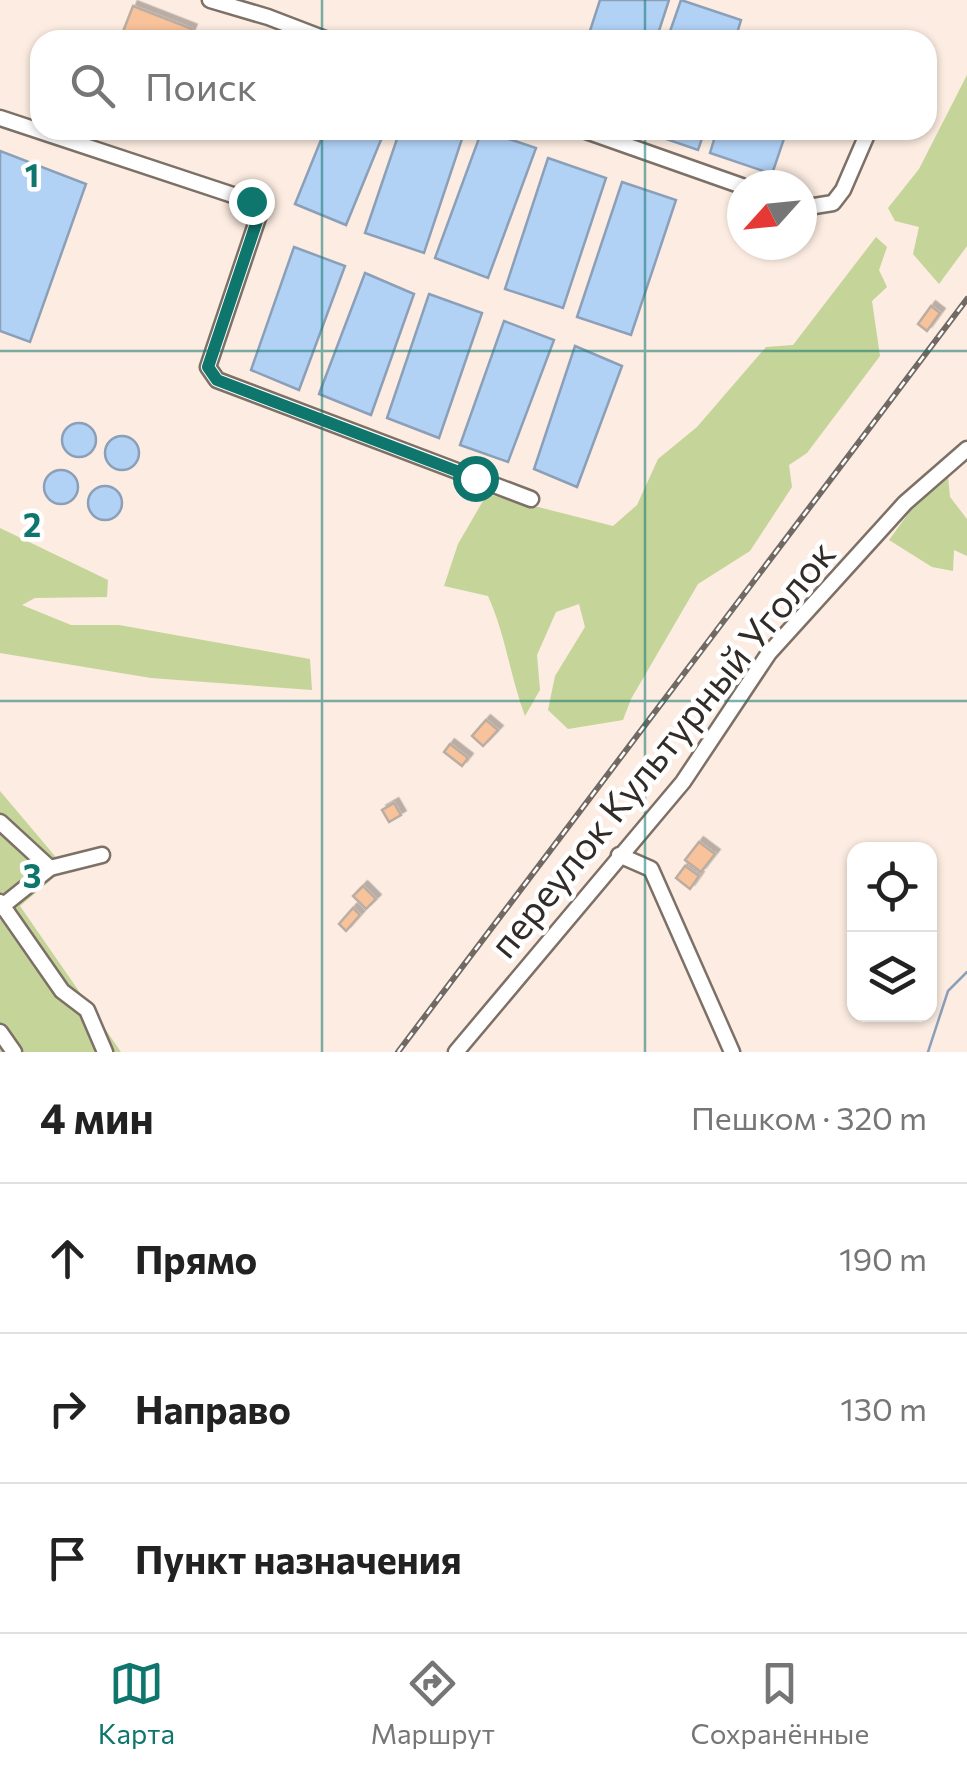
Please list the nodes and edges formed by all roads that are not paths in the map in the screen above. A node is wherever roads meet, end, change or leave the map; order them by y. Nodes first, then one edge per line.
1 (210, 0) edge
2 (303, 30) edge
3 (0, 118) edge
4 (30, 128) edge
5 (67, 140) edge
6 (611, 140) edge
7 (865, 140) edge
8 (727, 181) edge
9 (817, 205) edge
10 (967, 449) edge
11 (531, 499) dead end
12 (0, 822) edge
13 (618, 854) junction
14 (102, 855) dead end
15 (50, 868) junction
16 (1, 906) edge
17 (0, 1032) edge
18 (466, 1048) edge
19 (14, 1052) edge
20 (106, 1052) edge
21 (732, 1052) edge

1 - 2 street
3 - 4 street
5 - 11 street
6 - 8 street
7 - 9 street
10 - 13 street, переулок Культурный Уголок
12 - 15 street
13 - 18 street, переулок Культурный Уголок
13 - 21 street
14 - 15 street
15 - 16 street
16 - 20 street
17 - 19 street

